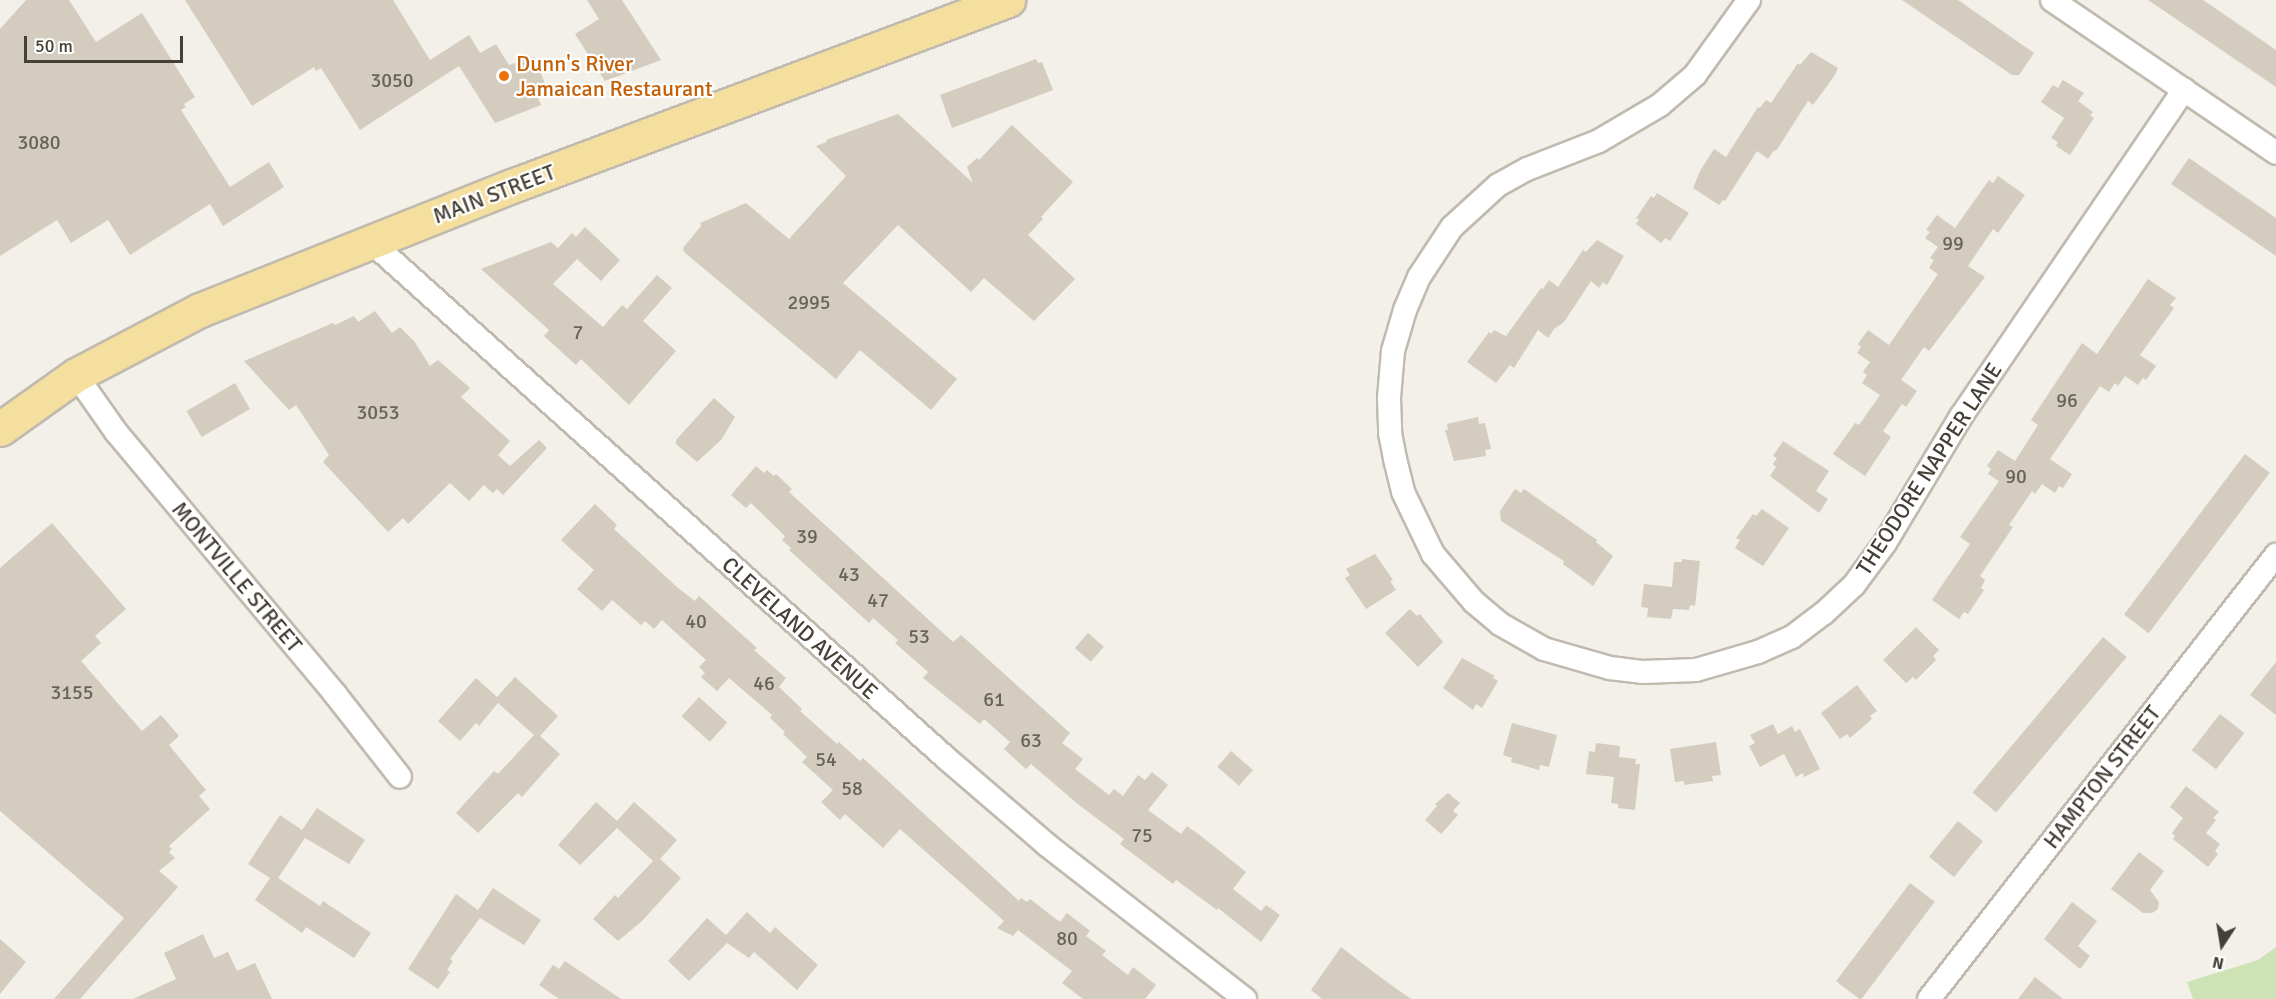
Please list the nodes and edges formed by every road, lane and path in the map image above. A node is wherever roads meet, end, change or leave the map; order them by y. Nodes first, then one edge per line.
1 (1008, 0) edge
2 (1749, 0) edge
3 (2052, 0) edge
4 (2184, 89) junction
5 (2276, 153) edge
6 (370, 241) junction
7 (76, 375) junction
8 (0, 429) edge
9 (2276, 555) edge
10 (399, 777) dead end
11 (1245, 999) edge
12 (1929, 999) edge

1 - 6 main road, MAIN STREET
2 - 4 street, THEODORE NAPPER LANE
3 - 4 street
4 - 5 street
6 - 7 main road, MAIN STREET
6 - 11 street, CLEVELAND AVENUE
7 - 8 main road, MAIN STREET
7 - 10 street, MONTVILLE STREET
9 - 12 street, HAMPTON STREET

